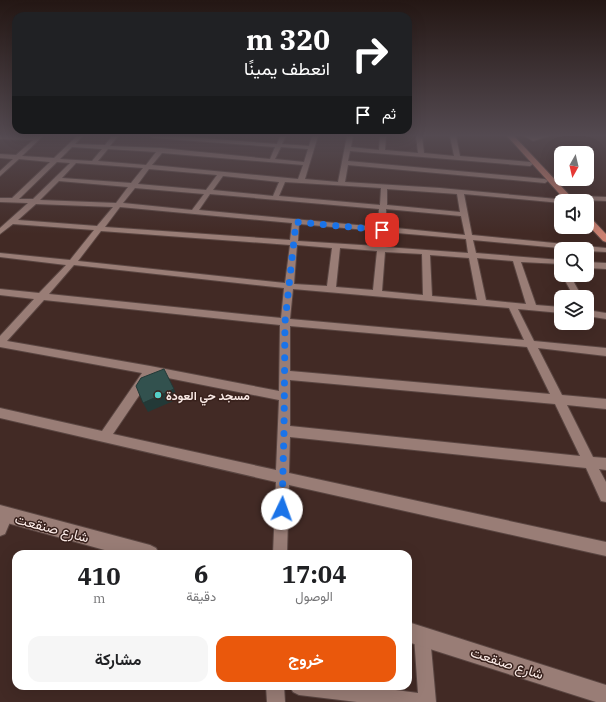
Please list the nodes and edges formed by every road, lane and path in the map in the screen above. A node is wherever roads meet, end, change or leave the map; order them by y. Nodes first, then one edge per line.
1 (47, 169) edge
2 (67, 169) edge
3 (148, 169) edge
4 (167, 169) edge
5 (305, 169) edge
6 (344, 169) edge
7 (375, 169) edge
8 (438, 169) edge
9 (534, 169) edge
10 (538, 169) edge
11 (221, 174) junction
12 (56, 179) junction
13 (283, 180) junction
14 (301, 181) junction
15 (439, 181) junction
16 (545, 181) junction
17 (341, 184) junction
18 (134, 186) junction
19 (384, 187) junction
20 (208, 192) junction
21 (460, 192) junction
22 (559, 194) edge
23 (560, 194) edge
24 (275, 198) junction
25 (554, 198) edge
26 (594, 199) edge
27 (606, 199) edge
28 (0, 200) edge
29 (14, 200) junction
30 (35, 201) junction
31 (119, 205) junction
32 (383, 208) junction
33 (194, 212) junction
34 (464, 214) junction
35 (11, 222) junction
36 (296, 222) junction
37 (594, 226) edge
38 (98, 228) junction
39 (382, 230) junction
40 (0, 232) edge
41 (593, 234) edge
42 (468, 237) junction
43 (606, 239) edge
44 (293, 242) junction
45 (336, 246) junction
46 (381, 249) junction
47 (606, 249) edge
48 (426, 253) junction
49 (0, 255) edge
50 (472, 256) junction
51 (516, 259) junction
52 (554, 262) edge
53 (72, 263) junction
54 (594, 265) edge
55 (606, 266) edge
56 (289, 286) junction
57 (331, 290) junction
58 (0, 292) edge
59 (377, 294) junction
60 (41, 296) junction
61 (428, 298) junction
62 (482, 303) junction
63 (512, 306) junction
64 (532, 307) junction
65 (554, 309) edge
66 (594, 314) edge
67 (606, 316) edge
68 (285, 322) junction
69 (0, 343) edge
70 (532, 344) junction
71 (606, 352) edge
72 (150, 370) junction
73 (284, 375) junction
74 (284, 398) junction
75 (560, 400) junction
76 (606, 404) edge
77 (0, 413) edge
78 (284, 431) junction
79 (105, 436) junction
80 (591, 463) junction
81 (606, 464) edge
82 (283, 478) junction
83 (606, 496) edge
84 (2, 519) edge
85 (606, 549) edge
86 (133, 550) edge
87 (280, 550) edge
88 (415, 634) edge
89 (275, 690) edge
90 (331, 690) edge
91 (606, 695) edge
92 (276, 702) edge
93 (426, 702) edge

1 - 29 street
2 - 12 street
3 - 18 street
4 - 11 street
5 - 14 street
6 - 17 street
7 - 15 street
8 - 15 street
9 - 16 main road
10 - 23 main road
11 - 13 street
11 - 20 street
12 - 18 street
12 - 30 street
13 - 14 street
13 - 24 street
14 - 17 street
15 - 16 street
15 - 19 street
15 - 21 street
16 - 22 main road
17 - 19 street
18 - 20 street
18 - 31 street
19 - 32 street
20 - 24 street
20 - 33 street
21 - 25 street
21 - 34 street
24 - 32 street
26 - 27 street
28 - 29 street
29 - 30 street
30 - 31 street
30 - 35 street
31 - 33 street
31 - 38 street
32 - 34 street
32 - 39 street
33 - 36 street
34 - 42 street
35 - 38 street
35 - 40 street
36 - 39 street
36 - 44 street
37 - 43 main road
38 - 44 street
38 - 53 street
39 - 42 street
39 - 46 street
41 - 47 main road
42 - 47 street
42 - 50 street
44 - 45 street
44 - 56 street
45 - 46 street
45 - 57 street
46 - 48 street
46 - 59 street
48 - 50 street
48 - 61 street
49 - 53 street
50 - 51 street
50 - 62 street
51 - 52 street
51 - 64 street
53 - 56 street
53 - 60 street
54 - 55 street
56 - 57 street
56 - 68 street
57 - 59 street
58 - 60 street
59 - 61 street
60 - 68 street
60 - 69 street
61 - 62 street
62 - 63 street
63 - 64 street
63 - 70 street
64 - 65 street
66 - 67 street
68 - 70 street
68 - 73 street
69 - 72 street
70 - 71 street
70 - 75 street
72 - 74 street
72 - 79 street
73 - 74 street
73 - 75 street
74 - 78 street
75 - 76 street
75 - 80 street
77 - 79 street
78 - 80 street
78 - 82 street
79 - 82 street
80 - 81 street
80 - 83 street
82 - 85 street
82 - 87 street
84 - 86 street, شارع صنقعت
88 - 91 street, شارع صنقعت
88 - 93 street
89 - 92 street
90 - 93 street

